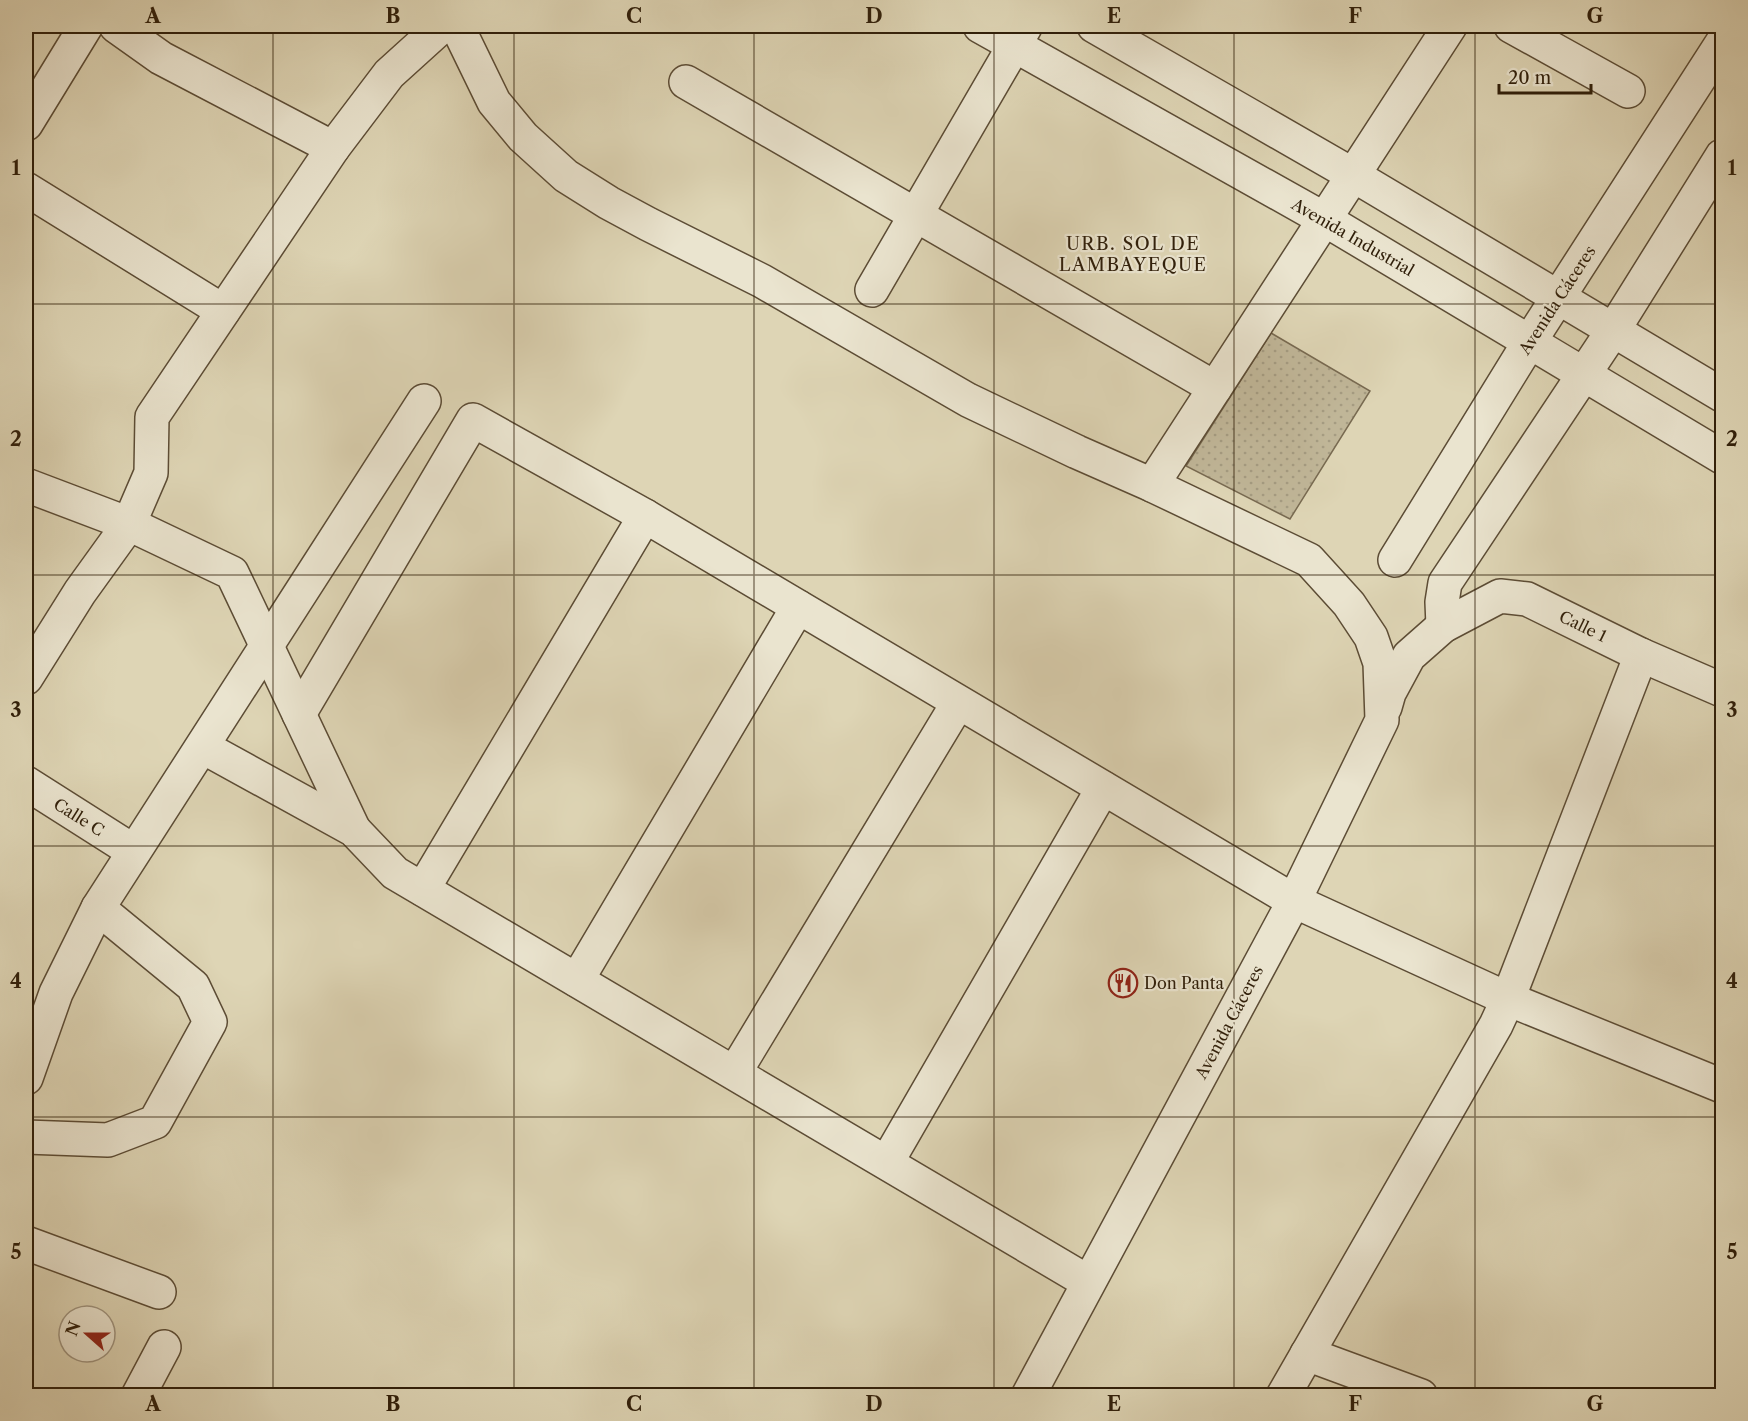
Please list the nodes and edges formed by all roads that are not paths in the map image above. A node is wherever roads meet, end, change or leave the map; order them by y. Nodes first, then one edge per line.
1 (86, 26) edge
2 (116, 26) edge
3 (442, 26) edge
4 (457, 26) edge
5 (980, 26) edge
6 (1094, 26) edge
7 (1450, 26) edge
8 (1511, 26) edge
9 (1020, 35) edge
10 (1722, 44) edge
11 (686, 82) dead end
12 (1628, 91) dead end
13 (26, 124) edge
14 (333, 148) junction
15 (1722, 156) edge
16 (1353, 175) junction
17 (26, 189) edge
18 (915, 215) junction
19 (1324, 219) junction
20 (872, 290) dead end
21 (1559, 297) junction
22 (223, 311) junction
23 (1614, 329) junction
24 (1530, 341) junction
25 (1585, 374) junction
26 (1215, 388) junction
27 (1722, 395) edge
28 (423, 401) dead end
29 (1722, 457) edge
30 (1152, 484) junction
31 (26, 485) edge
32 (645, 516) junction
33 (129, 524) junction
34 (1395, 560) dead end
35 (798, 607) junction
36 (1443, 626) junction
37 (267, 646) junction
38 (1641, 655) junction
39 (26, 678) edge
40 (1722, 690) edge
41 (958, 703) junction
42 (299, 714) junction
43 (1382, 720) junction
44 (202, 747) junction
45 (26, 783) edge
46 (1103, 788) junction
47 (354, 830) junction
48 (133, 851) junction
49 (423, 889) junction
50 (1294, 901) junction
51 (98, 908) junction
52 (577, 980) junction
53 (1508, 999) junction
54 (735, 1072) junction
55 (26, 1078) edge
56 (1722, 1086) edge
57 (26, 1137) edge
58 (887, 1162) junction
59 (26, 1243) edge
60 (1088, 1282) junction
61 (159, 1292) dead end
62 (164, 1347) dead end
63 (1307, 1354) junction
64 (138, 1395) edge
65 (1028, 1395) edge
66 (1283, 1395) edge
67 (1420, 1395) edge

1 - 13 street
2 - 14 street
3 - 14 street
4 - 30 street, Avenida Cáceres
5 - 9 street, Avenida Industrial
6 - 16 street
7 - 16 street
8 - 12 street
9 - 18 street
9 - 19 street, Avenida Industrial
10 - 21 street, Avenida Cáceres
11 - 18 street
14 - 22 street
15 - 23 street
16 - 19 street
16 - 21 street
17 - 22 street
18 - 20 street
18 - 26 street
19 - 24 street, Avenida Industrial
19 - 26 street
21 - 23 street
21 - 24 street, Avenida Cáceres
22 - 33 street
23 - 25 street
23 - 27 street
24 - 25 street, Avenida Industrial
24 - 34 street, Avenida Cáceres
25 - 29 street, Avenida Industrial
25 - 36 street
26 - 30 street
28 - 37 street
30 - 43 street, Avenida Cáceres
31 - 33 street
32 - 35 street
32 - 42 street
32 - 49 street
33 - 37 street
33 - 39 street
35 - 41 street
35 - 52 street
36 - 38 street, Calle 1
36 - 43 street, Calle 1
37 - 42 street
37 - 44 street
38 - 40 street, Calle 1
38 - 53 street
41 - 46 street
41 - 54 street
42 - 47 street
43 - 50 street, Avenida Cáceres
44 - 47 street
44 - 48 street
45 - 48 street, Calle C
46 - 50 street
46 - 58 street
47 - 49 street
48 - 51 street
49 - 52 street
50 - 53 street
50 - 60 street, Avenida Cáceres
51 - 55 street
51 - 57 street
52 - 54 street
53 - 56 street
53 - 63 street
54 - 58 street
58 - 60 street
59 - 61 street
60 - 65 street, Avenida Cáceres
62 - 64 street
63 - 66 street
63 - 67 street

